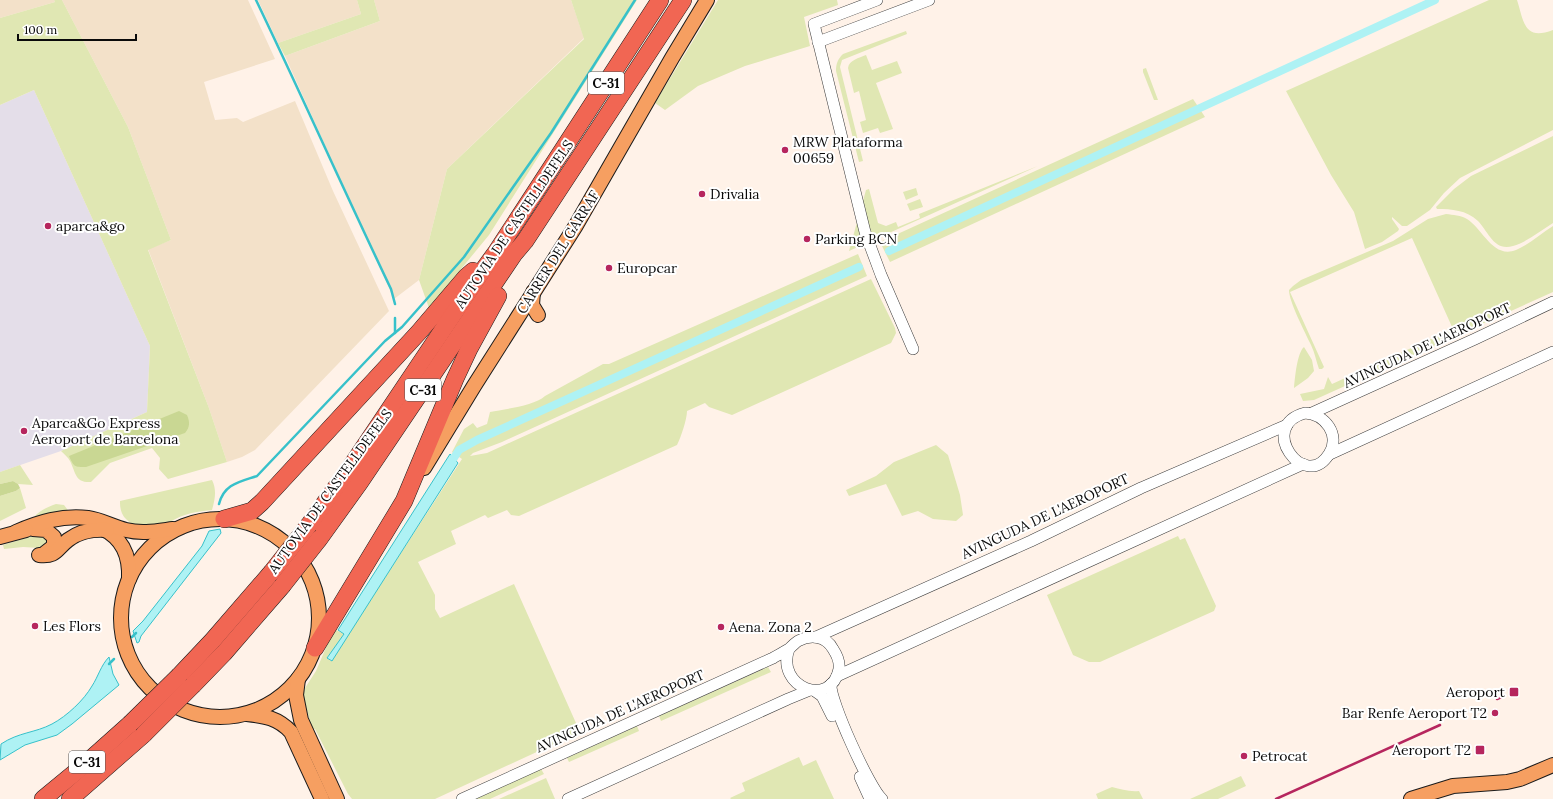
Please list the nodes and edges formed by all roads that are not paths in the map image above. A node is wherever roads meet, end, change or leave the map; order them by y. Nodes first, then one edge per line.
1 (660, 0) edge
2 (683, 0) edge
3 (707, 0) edge
4 (877, 0) edge
5 (929, 0) edge
6 (818, 42) junction
7 (526, 241) junction
8 (498, 251) junction
9 (533, 292) junction
10 (1553, 302) edge
11 (538, 315) dead end
12 (913, 349) dead end
13 (1553, 352) edge
14 (1312, 413) junction
15 (1287, 425) junction
16 (1330, 454) junction
17 (1303, 464) junction
18 (404, 501) junction
19 (224, 519) junction
20 (179, 528) junction
21 (33, 529) junction
22 (107, 530) junction
23 (16, 532) junction
24 (0, 537) edge
25 (129, 579) junction
26 (816, 637) junction
27 (315, 648) junction
28 (789, 649) junction
29 (298, 679) junction
30 (834, 680) junction
31 (812, 691) junction
32 (245, 714) junction
33 (1553, 765) edge
34 (43, 799) edge
35 (70, 799) edge
36 (322, 799) edge
37 (337, 799) edge
38 (462, 799) edge
39 (568, 799) edge
40 (870, 799) edge
41 (882, 799) edge
42 (1411, 799) edge

1 - 8 highway, AUTOVIA DE CASTELLDEFELS / C-31
2 - 7 highway, AUTOVIA DE CASTELLDEFELS / C-31
3 - 9 main road, CARRER DEL GARRAF
4 - 6 street
5 - 6 street
6 - 12 street
7 - 18 highway
7 - 35 highway, AUTOVIA DE CASTELLDEFELS / C-31, bridge
8 - 19 highway
8 - 34 highway, AUTOVIA DE CASTELLDEFELS / C-31, bridge
9 - 11 main road
9 - 18 main road, CARRER DEL GARRAF
10 - 14 street, AVINGUDA DE L'AEROPORT
13 - 16 street
14 - 15 street, AVINGUDA DE L'AEROPORT
14 - 16 street
15 - 17 street
15 - 26 street, AVINGUDA DE L'AEROPORT
16 - 17 street
17 - 30 street
18 - 27 highway
19 - 20 main road
19 - 27 main road
20 - 23 main road
20 - 25 main road
21 - 22 main road
21 - 22 main road
21 - 23 main road
22 - 25 main road
23 - 24 main road
25 - 32 main road
26 - 28 street, AVINGUDA DE L'AEROPORT
26 - 30 street
27 - 29 main road
28 - 31 street
28 - 38 street, AVINGUDA DE L'AEROPORT
29 - 32 main road
29 - 37 main road
30 - 31 street
30 - 41 street
31 - 39 street
31 - 40 street
32 - 36 main road
33 - 42 main road

